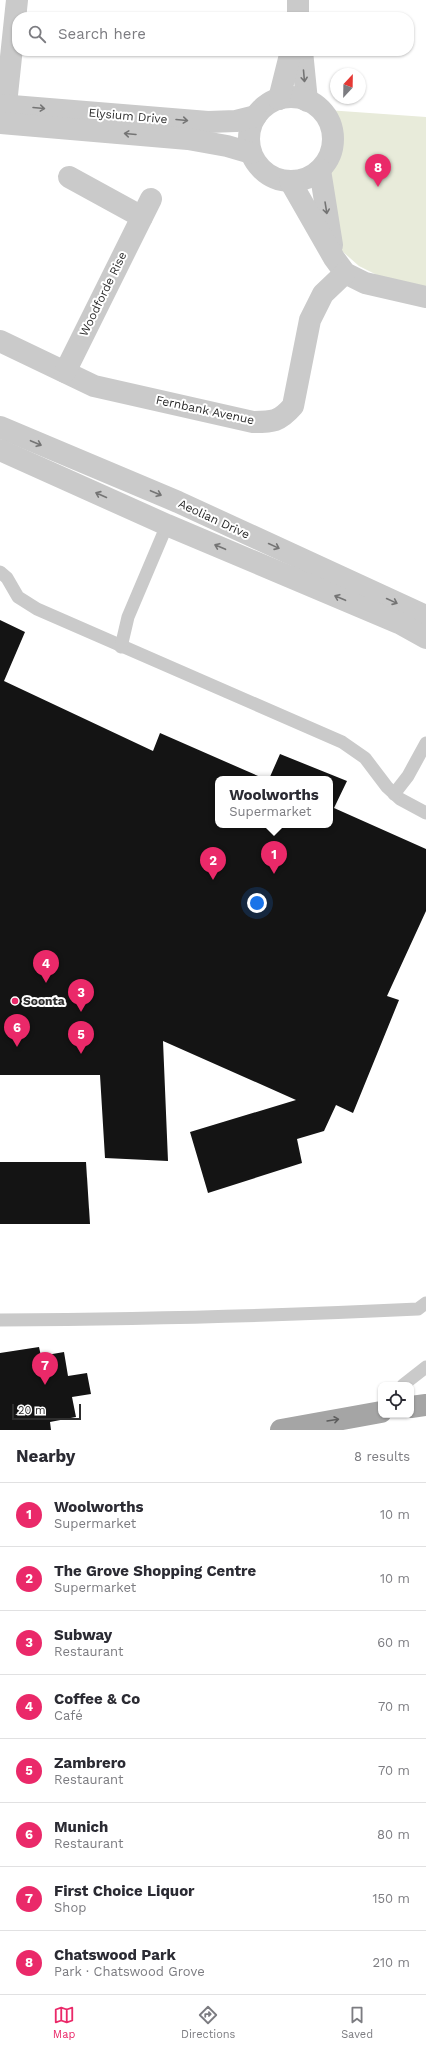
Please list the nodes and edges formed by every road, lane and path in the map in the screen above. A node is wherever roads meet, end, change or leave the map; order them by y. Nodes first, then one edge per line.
1 (17, 0) edge
2 (298, 0) edge
3 (15, 12) edge
4 (298, 12) edge
5 (12, 38) edge
6 (290, 56) edge
7 (302, 56) edge
8 (279, 99) junction
9 (307, 101) junction
10 (2, 114) edge
11 (256, 116) junction
12 (251, 153) junction
13 (320, 170) junction
14 (69, 177) dead end
15 (290, 180) junction
16 (340, 266) junction
17 (426, 297) edge
18 (0, 341) edge
19 (65, 372) junction
20 (0, 427) edge
21 (0, 450) edge
22 (167, 525) junction
23 (0, 572) edge
24 (426, 616) edge
25 (426, 638) edge
26 (121, 647) junction
27 (426, 744) edge
28 (394, 794) junction
29 (426, 812) edge
30 (426, 1303) edge
31 (0, 1320) edge
32 (426, 1367) edge
33 (407, 1382) edge
34 (426, 1405) edge
35 (414, 1407) edge
36 (376, 1410) edge
37 (281, 1430) edge

1 - 3 street
2 - 4 street
5 - 10 street
6 - 8 street
7 -> 9 street
8 - 9 street
8 - 11 street
9 - 13 street
10 -> 11 street, Elysium Drive
12 -> 10 street, Elysium Drive
11 - 12 street
12 - 15 street
13 - 15 street
13 -> 16 street
14 - 19 street, Woodforde Rise
15 - 16 street
16 - 17 street
16 - 19 street, Fernbank Avenue
18 - 19 street, Fernbank Avenue
20 -> 24 street, Aeolian Drive
22 -> 21 street, Aeolian Drive
25 -> 22 street, Aeolian Drive
22 - 26 lane
23 - 26 lane
26 - 28 lane
27 - 28 lane
28 - 29 lane
30 - 31 lane
32 - 33 lane
34 - 35 main road
37 -> 36 main road

